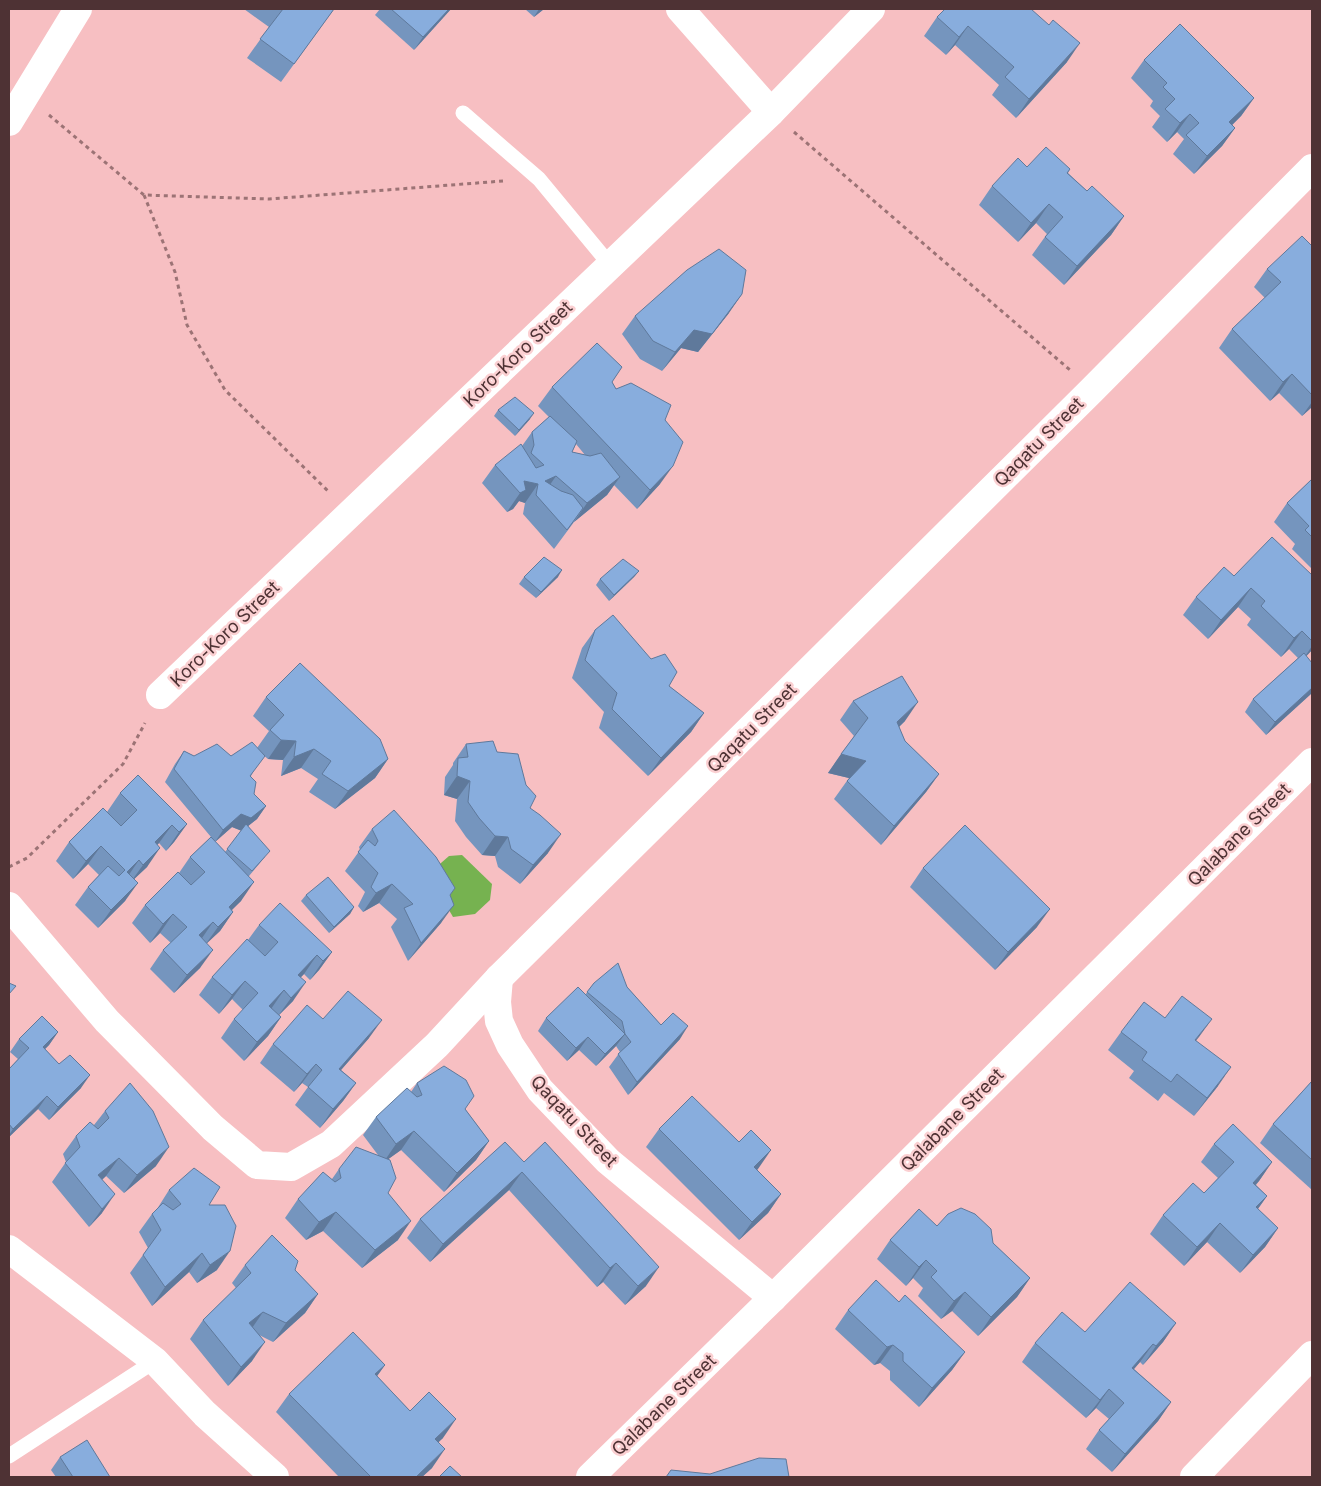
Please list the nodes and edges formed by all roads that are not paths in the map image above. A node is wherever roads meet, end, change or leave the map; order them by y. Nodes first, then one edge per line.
1 (78, 9) edge
2 (680, 9) edge
3 (871, 9) edge
4 (771, 112) junction
5 (463, 113) dead end
6 (9, 122) edge
7 (1312, 168) edge
8 (610, 266) junction
9 (160, 695) road end
10 (1312, 762) edge
11 (9, 906) edge
12 (499, 978) junction
13 (9, 1249) edge
14 (773, 1298) junction
15 (1312, 1355) edge
16 (155, 1361) junction
17 (9, 1456) edge
18 (275, 1477) edge
19 (590, 1477) edge
20 (1194, 1477) edge

1 - 6 street
2 - 4 street
3 - 4 street, Koro-Koro Street
4 - 8 street, Koro-Koro Street
5 - 8 lane
7 - 12 street, Qaqatu Street
8 - 9 street, Koro-Koro Street
10 - 14 street, Qalabane Street
11 - 12 street
12 - 14 street, Qaqatu Street
13 - 16 street
14 - 19 street, Qalabane Street
15 - 20 street
16 - 17 lane
16 - 18 street

